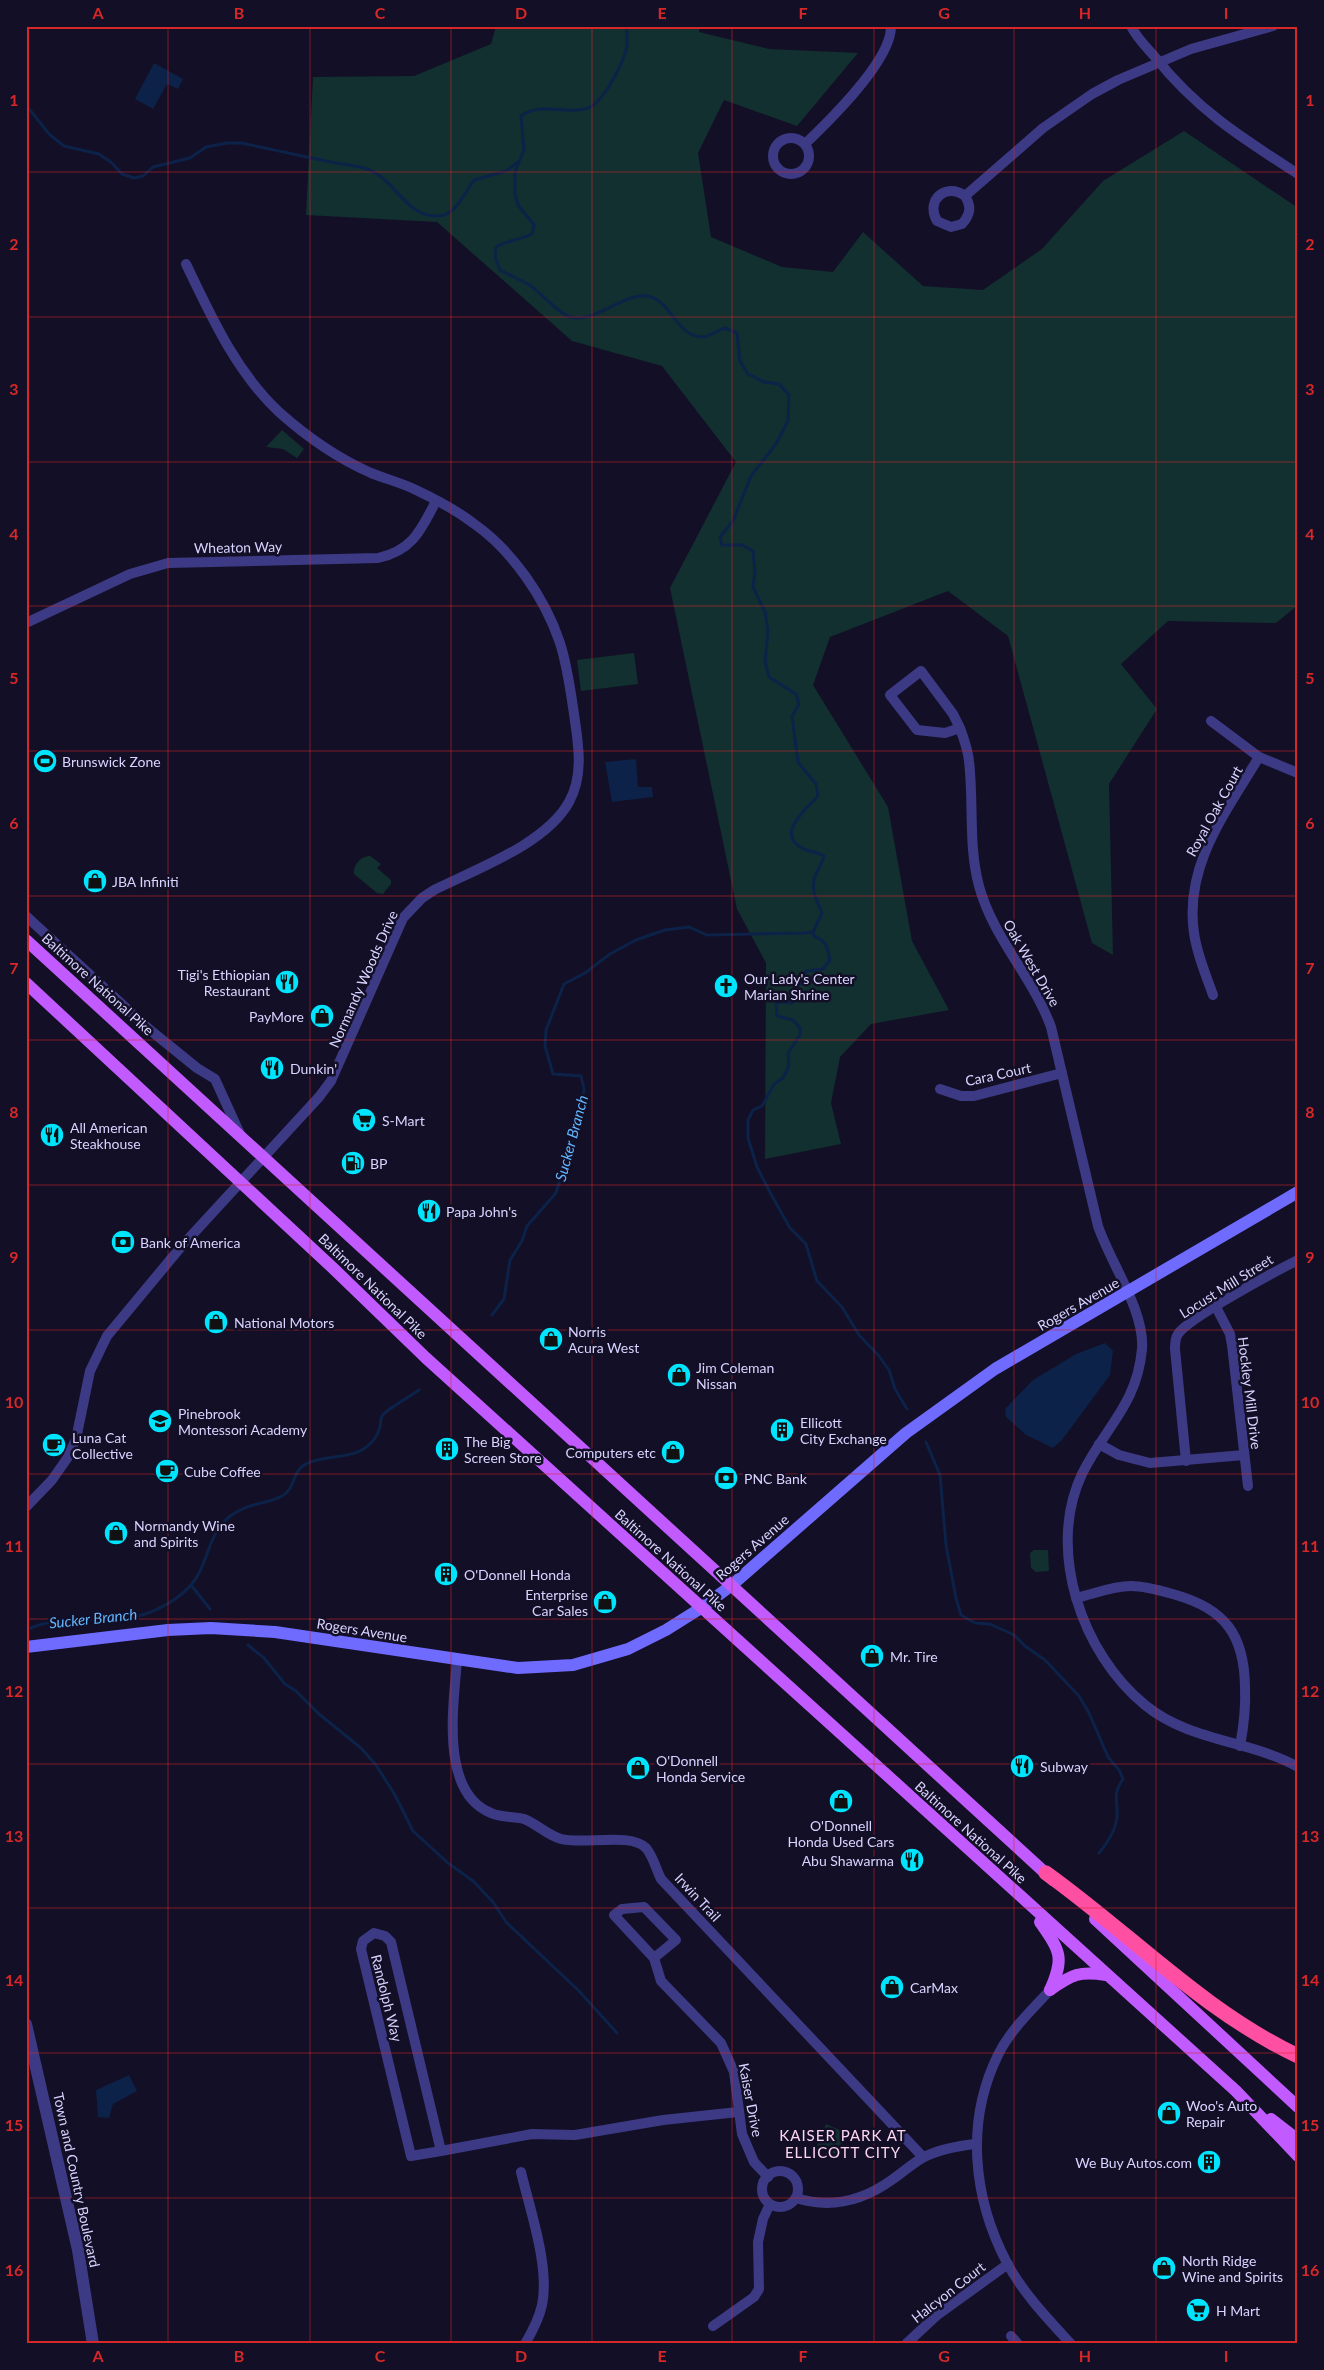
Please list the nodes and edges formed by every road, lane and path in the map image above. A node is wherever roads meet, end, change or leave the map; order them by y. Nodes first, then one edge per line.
1 (890, 26) edge
2 (1274, 26) edge
3 (1129, 27) edge
4 (1159, 62) junction
5 (805, 144) dead end
6 (1298, 174) edge
7 (965, 196) dead end
8 (186, 264) dead end
9 (436, 501) junction
10 (26, 623) edge
11 (1211, 721) dead end
12 (960, 728) junction
13 (1259, 757) junction
14 (1298, 773) edge
15 (26, 916) edge
16 (26, 940) edge
17 (26, 983) edge
18 (1213, 995) dead end
19 (1062, 1073) junction
20 (940, 1089) dead end
21 (240, 1134) junction
22 (264, 1156) junction
23 (241, 1182) junction
24 (1298, 1192) edge
25 (1298, 1260) edge
26 (1128, 1293) junction
27 (1216, 1307) junction
28 (1099, 1444) junction
29 (1244, 1455) junction
30 (1186, 1461) junction
31 (1248, 1486) dead end
32 (26, 1507) edge
33 (732, 1585) junction
34 (1076, 1598) junction
35 (701, 1608) junction
36 (26, 1648) edge
37 (456, 1660) junction
38 (1240, 1746) junction
39 (1298, 1767) edge
40 (1046, 1873) junction
41 (1025, 1902) junction
42 (654, 1958) junction
43 (1106, 1975) junction
44 (1050, 1990) junction
45 (26, 2024) edge
46 (1298, 2056) edge
47 (1236, 2091) junction
48 (1298, 2106) edge
49 (738, 2112) junction
50 (1298, 2140) edge
51 (975, 2144) junction
52 (441, 2151) junction
53 (1298, 2156) edge
54 (923, 2157) junction
55 (521, 2172) dead end
56 (768, 2177) junction
57 (796, 2198) junction
58 (770, 2204) junction
59 (1008, 2264) junction
60 (713, 2326) dead end
61 (93, 2344) edge
62 (525, 2344) edge
63 (906, 2344) edge
64 (1071, 2344) edge

1 - 5 street
2 - 4 street
3 - 4 street
4 - 6 street
4 - 7 street
8 - 9 street, Normandy Woods Drive
9 - 10 street, Wheaton Way
9 - 22 street, Normandy Woods Drive
11 - 13 street
12 - 12 street, Oak West Drive
12 - 19 street, Oak West Drive
13 - 14 street
13 - 18 street, Royal Oak Court
15 - 21 street
16 - 21 main road, Baltimore National Pike
17 - 23 main road, Baltimore National Pike
19 - 20 street, Cara Court
19 - 26 street, Oak West Drive
21 - 22 main road, Baltimore National Pike
22 - 23 street, Normandy Woods Drive
22 - 33 main road, Baltimore National Pike
23 - 32 street, Normandy Woods Drive
23 - 35 main road, Baltimore National Pike
24 - 26 main road, Rogers Avenue
25 - 27 street, Locust Mill Street
26 - 28 street, Oak West Drive
26 - 33 main road, Rogers Avenue
27 - 29 street, Hockley Mill Drive
27 - 30 street, Locust Mill Street
28 - 30 street
28 - 34 street, Oak West Drive
29 - 30 street
29 - 31 street, Hockley Mill Drive
33 - 35 main road, Rogers Avenue
33 - 40 main road, Baltimore National Pike
34 - 38 street, Oak West Drive
34 - 38 street
35 - 37 main road, Rogers Avenue
35 - 41 main road, Baltimore National Pike
36 - 37 main road, Rogers Avenue
37 - 54 street, Irwin Trail
38 - 39 street, Oak West Drive
40 - 46 highway
40 - 48 main road, Baltimore National Pike
41 - 43 main road, Baltimore National Pike
41 - 44 main road
42 - 42 street, Kaiser Drive
42 - 49 street, Kaiser Drive
43 - 44 main road
43 - 47 main road, Baltimore National Pike
44 - 51 street
45 - 61 street, Town and Country Boulevard
47 - 50 main road
47 - 53 main road, Baltimore National Pike
49 - 52 street, Randolph Way
49 - 56 street, Kaiser Drive
51 - 54 street
51 - 59 street
52 - 52 street, Randolph Way
54 - 57 street
55 - 62 street
56 - 57 street
56 - 58 street
57 - 58 street
58 - 60 street
59 - 63 street, Halcyon Court
59 - 64 street

